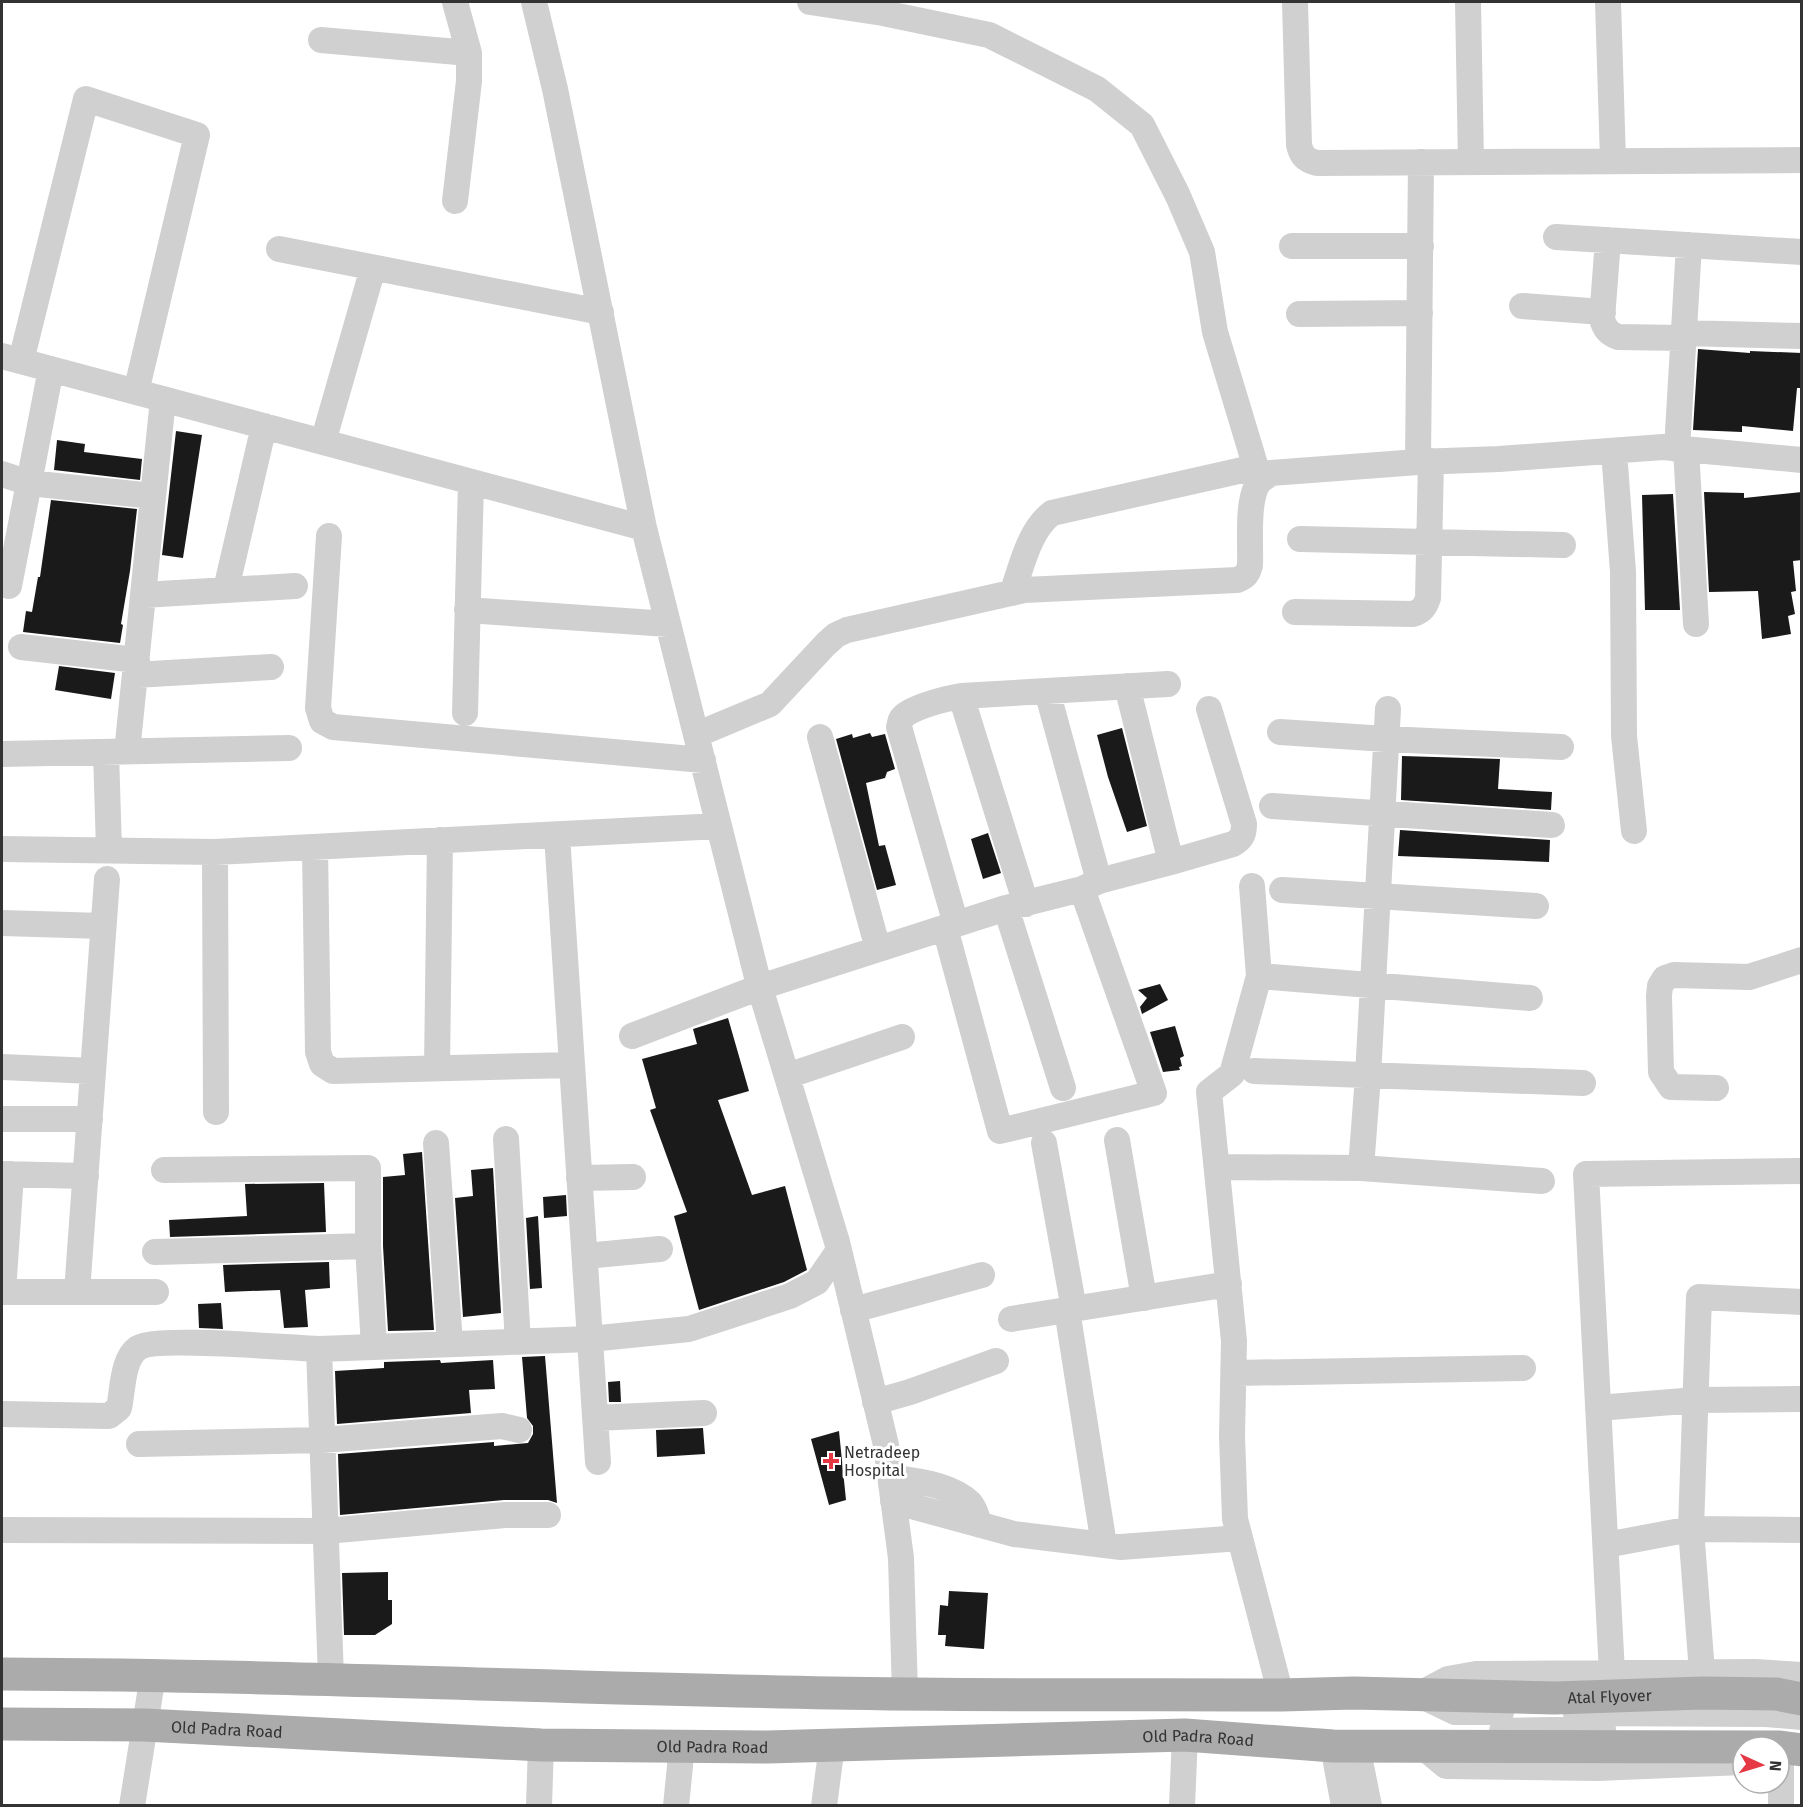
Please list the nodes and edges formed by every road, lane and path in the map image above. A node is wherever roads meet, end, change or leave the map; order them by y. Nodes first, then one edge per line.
1 (455, 2) edge
2 (534, 2) edge
3 (810, 2) edge
4 (1295, 2) edge
5 (1468, 2) edge
6 (1608, 2) edge
7 (868, 6) edge
8 (321, 40) dead end
9 (469, 53) junction
10 (1614, 160) junction
11 (1802, 160) edge
12 (1421, 162) junction
13 (1472, 162) junction
14 (455, 201) dead end
15 (1556, 237) dead end
16 (1608, 240) junction
17 (1689, 245) junction
18 (1292, 246) dead end
19 (1421, 246) junction
20 (279, 249) dead end
21 (1802, 252) edge
22 (373, 268) junction
23 (1522, 306) dead end
24 (601, 312) junction
25 (1603, 312) junction
26 (1420, 313) junction
27 (1299, 314) dead end
28 (1683, 336) junction
29 (1802, 336) edge
30 (11, 359) edge
31 (51, 369) junction
32 (136, 392) junction
33 (163, 399) junction
34 (264, 426) junction
35 (323, 442) junction
36 (1681, 449) junction
37 (1614, 451) junction
38 (1802, 460) edge
39 (1425, 461) junction
40 (2, 474) edge
41 (1258, 474) junction
42 (471, 482) junction
43 (29, 483) junction
44 (153, 496) junction
45 (644, 528) junction
46 (329, 536) dead end
47 (1300, 539) dead end
48 (1429, 543) junction
49 (1563, 545) dead end
50 (2, 584) edge
51 (295, 586) dead end
52 (226, 589) junction
53 (1012, 593) junction
54 (143, 595) junction
55 (467, 610) junction
56 (1295, 612) dead end
57 (668, 624) junction
58 (1696, 624) dead end
59 (21, 647) dead end
60 (136, 667) junction
61 (271, 668) dead end
62 (1168, 684) dead end
63 (1127, 686) junction
64 (1047, 691) junction
65 (961, 696) junction
66 (1209, 709) dead end
67 (1388, 709) dead end
68 (465, 712) dead end
69 (1280, 732) dead end
70 (696, 735) junction
71 (820, 737) dead end
72 (1386, 739) junction
73 (1561, 747) dead end
74 (289, 748) dead end
75 (116, 752) junction
76 (2, 754) edge
77 (703, 760) junction
78 (1382, 813) junction
79 (1261, 822) junction
80 (1552, 825) dead end
81 (720, 826) junction
82 (1634, 831) dead end
83 (557, 835) junction
84 (440, 840) junction
85 (315, 847) junction
86 (2, 849) edge
87 (109, 850) junction
88 (215, 852) junction
89 (1171, 862) junction
90 (107, 879) dead end
91 (1091, 885) junction
92 (1252, 886) dead end
93 (1282, 890) dead end
94 (1377, 895) junction
95 (1016, 906) junction
96 (1536, 906) dead end
97 (2, 923) edge
98 (103, 926) junction
99 (951, 926) junction
100 (878, 949) junction
101 (1802, 960) edge
102 (1259, 976) junction
103 (1373, 985) junction
104 (760, 987) junction
105 (1530, 998) dead end
106 (632, 1036) dead end
107 (902, 1037) dead end
108 (572, 1065) junction
109 (2, 1067) edge
110 (437, 1068) junction
111 (93, 1071) junction
112 (1254, 1071) dead end
113 (787, 1076) junction
114 (1368, 1076) junction
115 (1583, 1083) dead end
116 (1063, 1088) dead end
117 (1716, 1088) dead end
118 (216, 1112) dead end
119 (2, 1119) edge
120 (90, 1119) junction
121 (506, 1139) dead end
122 (1117, 1140) dead end
123 (436, 1143) dead end
124 (1044, 1143) dead end
125 (1218, 1167) junction
126 (1360, 1168) junction
127 (164, 1170) dead end
128 (1802, 1171) edge
129 (6, 1174) edge
130 (86, 1176) junction
131 (633, 1177) dead end
132 (579, 1178) junction
133 (1542, 1181) dead end
134 (368, 1246) junction
135 (660, 1248) dead end
136 (838, 1250) junction
137 (155, 1252) dead end
138 (585, 1256) junction
139 (982, 1275) dead end
140 (1229, 1284) junction
141 (2, 1292) edge
142 (77, 1292) junction
143 (156, 1292) dead end
144 (1144, 1298) junction
145 (1802, 1302) edge
146 (1070, 1309) junction
147 (853, 1310) junction
148 (1011, 1319) dead end
149 (590, 1339) junction
150 (518, 1342) junction
151 (450, 1344) junction
152 (374, 1347) junction
153 (319, 1349) junction
154 (996, 1360) dead end
155 (1523, 1368) dead end
156 (1234, 1373) junction
157 (1802, 1399) edge
158 (1696, 1400) junction
159 (875, 1402) junction
160 (1598, 1408) junction
161 (704, 1413) dead end
162 (2, 1414) edge
163 (595, 1418) junction
164 (519, 1430) dead end
165 (322, 1440) junction
166 (139, 1444) dead end
167 (598, 1462) dead end
168 (892, 1489) junction
169 (548, 1515) dead end
170 (1691, 1528) junction
171 (2, 1530) edge
172 (1802, 1530) edge
173 (326, 1531) junction
174 (1240, 1538) junction
175 (1104, 1545) junction
176 (1606, 1545) junction
177 (1702, 1672) junction
178 (1612, 1673) junction
179 (2, 1674) edge
180 (153, 1675) junction
181 (1802, 1675) edge
182 (331, 1678) junction
183 (905, 1694) junction
184 (1281, 1695) junction
185 (1418, 1695) junction
186 (1802, 1699) edge
187 (1802, 1717) edge
188 (2, 1724) edge
189 (144, 1725) junction
190 (1802, 1730) edge
191 (1185, 1735) junction
192 (541, 1745) junction
193 (832, 1745) junction
194 (682, 1746) junction
195 (1345, 1746) junction
196 (1422, 1746) junction
197 (1731, 1747) edge
198 (1731, 1762) edge
199 (132, 1806) edge
200 (539, 1806) edge
201 (676, 1806) edge
202 (824, 1806) edge
203 (1182, 1806) edge
204 (1344, 1806) edge
205 (1369, 1806) edge

1 - 9 street
2 - 24 street
3 - 7 street
4 - 12 street
5 - 13 street
6 - 10 street
7 - 41 street
8 - 9 street
9 - 14 street
10 - 11 street
10 - 13 street
12 - 13 street
12 - 19 street
15 - 16 street
16 - 17 street
16 - 25 street
17 - 21 street
17 - 28 street
18 - 19 street
19 - 26 street
20 - 22 street
22 - 24 street
22 - 35 street
23 - 25 street
24 - 45 street
25 - 28 street
26 - 27 street
26 - 39 street
28 - 29 street
28 - 36 street
30 - 31 street
30 - 32 street
31 - 32 street
31 - 43 street
32 - 33 street
33 - 34 street
33 - 44 street
34 - 35 street
34 - 52 street
35 - 42 street
36 - 37 street
36 - 38 street
36 - 58 street
37 - 39 street
37 - 82 street
39 - 41 street
39 - 48 street
40 - 43 street
41 - 53 street
41 - 53 street
42 - 45 street
42 - 55 street
43 - 44 street
43 - 50 street
44 - 54 street
45 - 57 street
46 - 77 street
47 - 48 street
48 - 49 street
48 - 56 street
51 - 52 street
52 - 54 street
53 - 70 street
54 - 60 street
55 - 57 street
55 - 68 street
57 - 70 street
59 - 60 street
60 - 61 street
60 - 75 street
62 - 63 street
63 - 64 street
63 - 89 street
64 - 65 street
64 - 91 street
65 - 95 street
65 - 99 street
66 - 79 street
67 - 72 street
69 - 72 street
70 - 77 street
71 - 100 street
72 - 73 street
72 - 78 street
74 - 75 street
75 - 76 street
75 - 87 street
77 - 81 street
78 - 79 street
78 - 80 street
78 - 94 street
79 - 89 street
81 - 83 street
81 - 104 street
83 - 84 street
83 - 108 street
84 - 85 street
84 - 110 street
85 - 88 street
85 - 110 street
86 - 87 street
87 - 88 street
88 - 118 street
89 - 91 street
90 - 98 street
91 - 95 street
91 - 99 street
92 - 102 street
93 - 94 street
94 - 96 street
94 - 103 street
95 - 99 street
95 - 116 street
97 - 98 street
98 - 111 street
99 - 100 street
100 - 104 street
101 - 117 street
102 - 103 street
102 - 125 street
103 - 105 street
103 - 114 street
104 - 106 street
104 - 113 street
107 - 113 street
108 - 110 street
108 - 132 street
109 - 111 street
111 - 120 street
112 - 114 street
113 - 136 street
114 - 115 street
114 - 126 street
119 - 120 street
120 - 130 street
121 - 150 street
122 - 144 street
123 - 151 street
124 - 146 street
125 - 126 street
125 - 140 street
126 - 133 street
127 - 134 street
128 - 160 street
129 - 130 street
129 - 141 street
130 - 142 street
131 - 132 street
132 - 138 street
134 - 137 street
134 - 152 street
135 - 138 street
136 - 147 street
136 - 149 street
138 - 149 street
139 - 147 street
140 - 144 street
140 - 156 street
141 - 142 street
142 - 143 street
144 - 146 street
145 - 158 street
146 - 148 street
146 - 175 street
147 - 159 street
149 - 150 street
149 - 163 street
150 - 151 street
151 - 152 street
152 - 153 street
153 - 162 street
153 - 165 street
154 - 159 street
155 - 156 street
156 - 174 street
157 - 158 street
158 - 160 street
158 - 170 street
159 - 168 street
160 - 176 street
161 - 163 street
163 - 167 street
164 - 165 street
165 - 166 street
165 - 173 street
168 - 175 street
168 - 183 street
169 - 173 street
170 - 172 street
170 - 176 street
170 - 177 street
171 - 173 street
173 - 182 street
174 - 175 street
174 - 184 street
176 - 178 street
177 - 178 street
177 - 181 street
178 - 185 street
179 - 180 main road
180 - 182 main road
180 - 189 street
182 - 183 main road
183 - 184 main road
184 - 185 main road
185 - 186 main road, Atal Flyover
185 - 187 street
188 - 189 main road, Old Padra Road
189 - 192 main road, Old Padra Road
189 - 199 street
190 - 196 street
191 - 193 main road, Old Padra Road
191 - 195 main road, Old Padra Road
191 - 203 street
192 - 194 main road, Old Padra Road
192 - 200 street
193 - 194 main road, Old Padra Road
193 - 202 street
194 - 201 street
195 - 196 main road, Old Padra Road
195 - 204 street
195 - 205 street
196 - 197 main road
196 - 198 street

